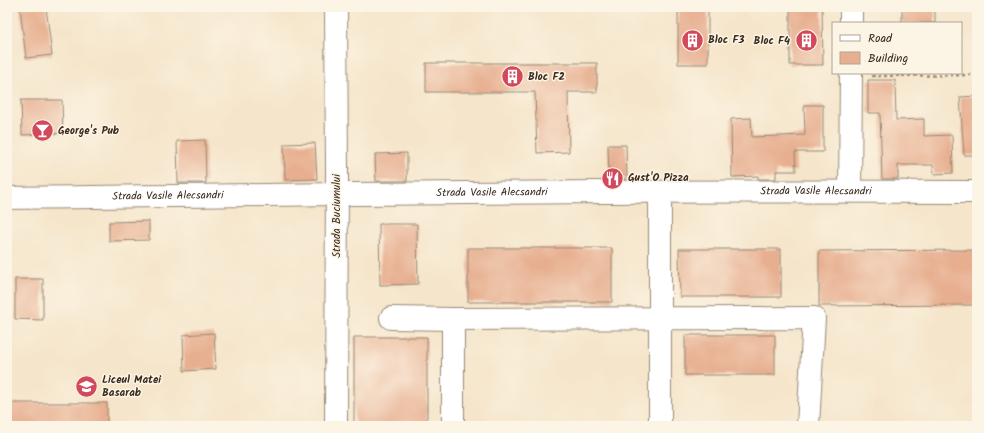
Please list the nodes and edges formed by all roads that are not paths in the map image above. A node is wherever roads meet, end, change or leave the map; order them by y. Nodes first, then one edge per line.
1 (336, 7) edge
2 (851, 7) edge
3 (851, 22) edge
4 (851, 74) edge
5 (850, 191) junction
6 (660, 192) junction
7 (977, 192) edge
8 (337, 194) junction
9 (7, 198) edge
10 (391, 318) dead end
11 (660, 318) junction
12 (453, 319) junction
13 (336, 426) edge
14 (453, 426) edge
15 (660, 426) edge
16 (808, 426) edge

1 - 8 street, Strada Buciumului
2 - 3 street
4 - 5 street
5 - 6 street, Strada Vasile Alecsandri
5 - 7 street, Strada Vasile Alecsandri
6 - 8 street, Strada Vasile Alecsandri
6 - 11 street
8 - 9 street, Strada Vasile Alecsandri
8 - 13 street, Strada Buciumului
10 - 12 street
11 - 12 street
11 - 15 street
11 - 16 street
12 - 14 street

